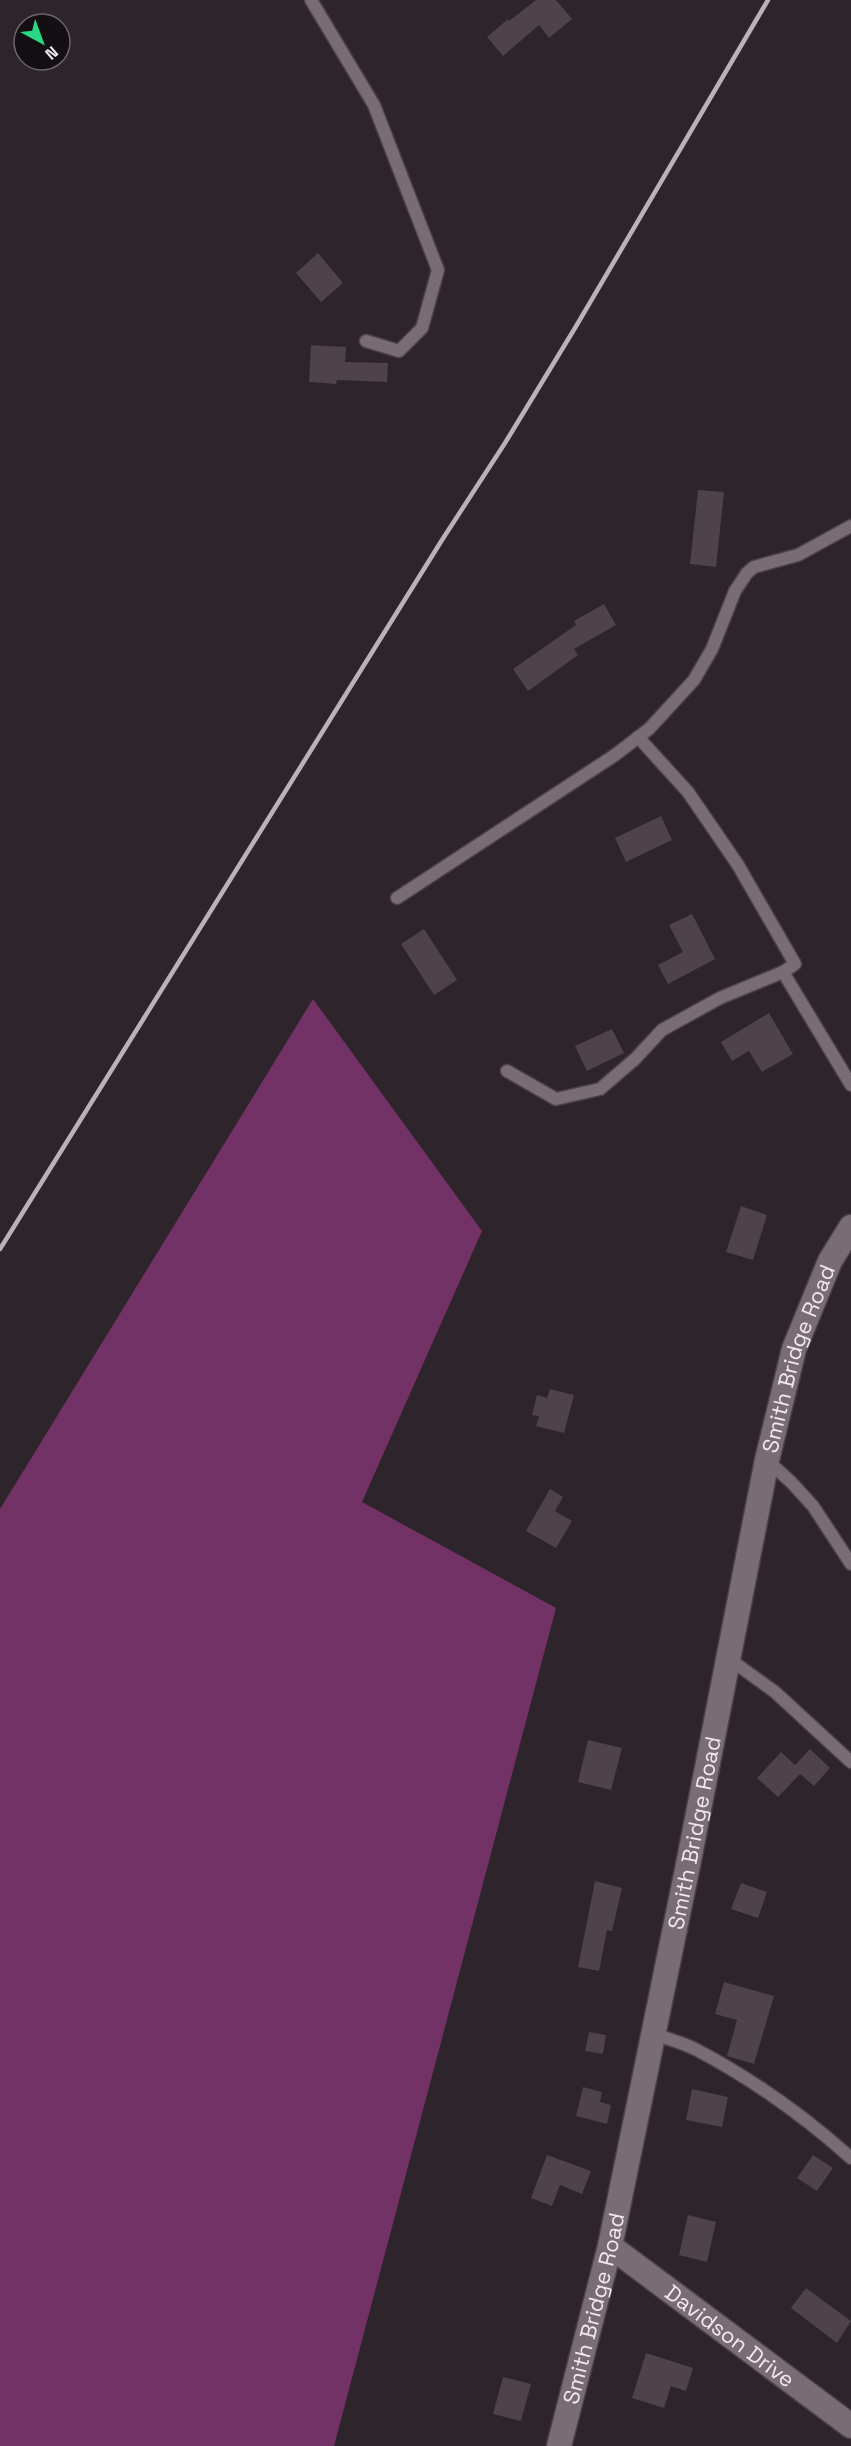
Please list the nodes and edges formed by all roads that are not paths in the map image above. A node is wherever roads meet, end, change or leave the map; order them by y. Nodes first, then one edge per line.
1 (310, 0) edge
2 (366, 341) dead end
3 (851, 526) edge
4 (638, 737) junction
5 (397, 898) dead end
6 (783, 972) junction
7 (507, 1071) dead end
8 (851, 1085) edge
9 (851, 1227) edge
10 (767, 1460) junction
11 (851, 1564) edge
12 (728, 1658) junction
13 (851, 1762) edge
14 (654, 2034) junction
15 (851, 2158) edge
16 (610, 2246) junction
17 (851, 2426) edge
18 (559, 2446) edge

1 - 2 lane
3 - 4 lane
4 - 5 lane
4 - 6 lane
6 - 7 lane
6 - 8 lane
9 - 10 street, Smith Bridge Road
10 - 11 lane
10 - 12 street, Smith Bridge Road
12 - 13 lane
12 - 14 street, Smith Bridge Road
14 - 15 lane
14 - 16 street, Smith Bridge Road
16 - 17 street, Davidson Drive
16 - 18 street, Smith Bridge Road

